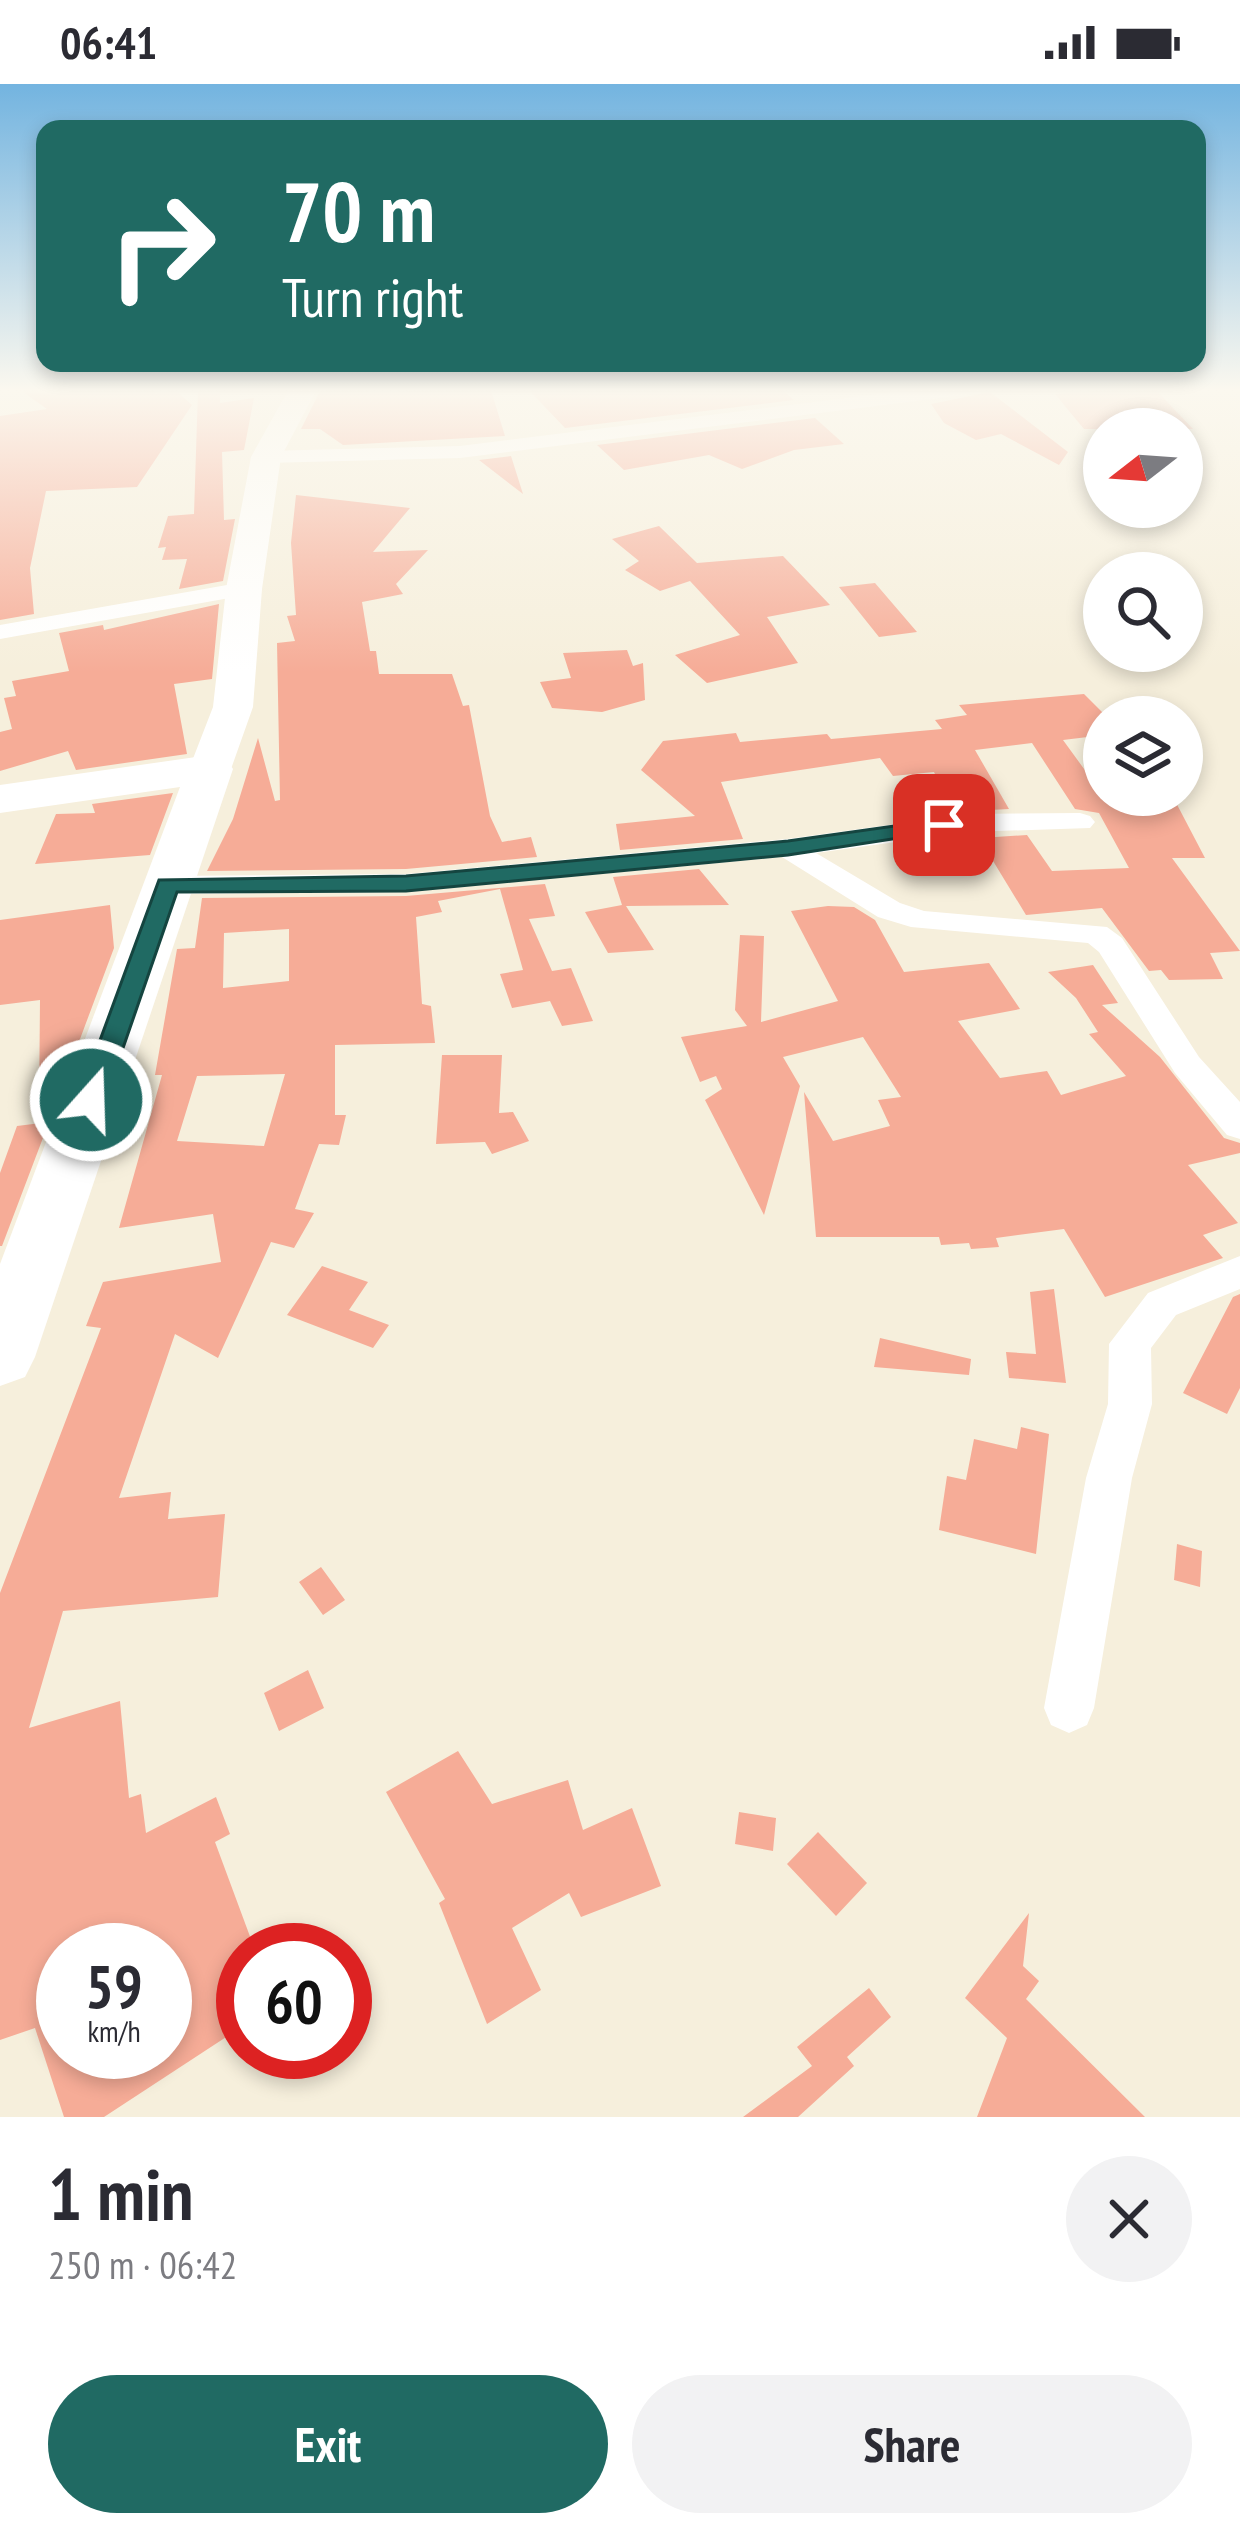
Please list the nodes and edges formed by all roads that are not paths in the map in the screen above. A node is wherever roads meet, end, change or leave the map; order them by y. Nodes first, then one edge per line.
1 (262, 482) edge
2 (244, 589) junction
3 (0, 632) edge
4 (211, 769) junction
5 (0, 799) edge
6 (1080, 822) dead end
7 (788, 848) junction
8 (167, 885) junction
9 (1240, 1126) edge
10 (1240, 1272) edge
11 (0, 1358) edge
12 (1069, 1708) dead end

1 - 2 street
2 - 3 street
2 - 4 street
4 - 5 main road
4 - 8 main road
6 - 7 street
7 - 8 street
7 - 9 street
8 - 11 main road
10 - 12 street

